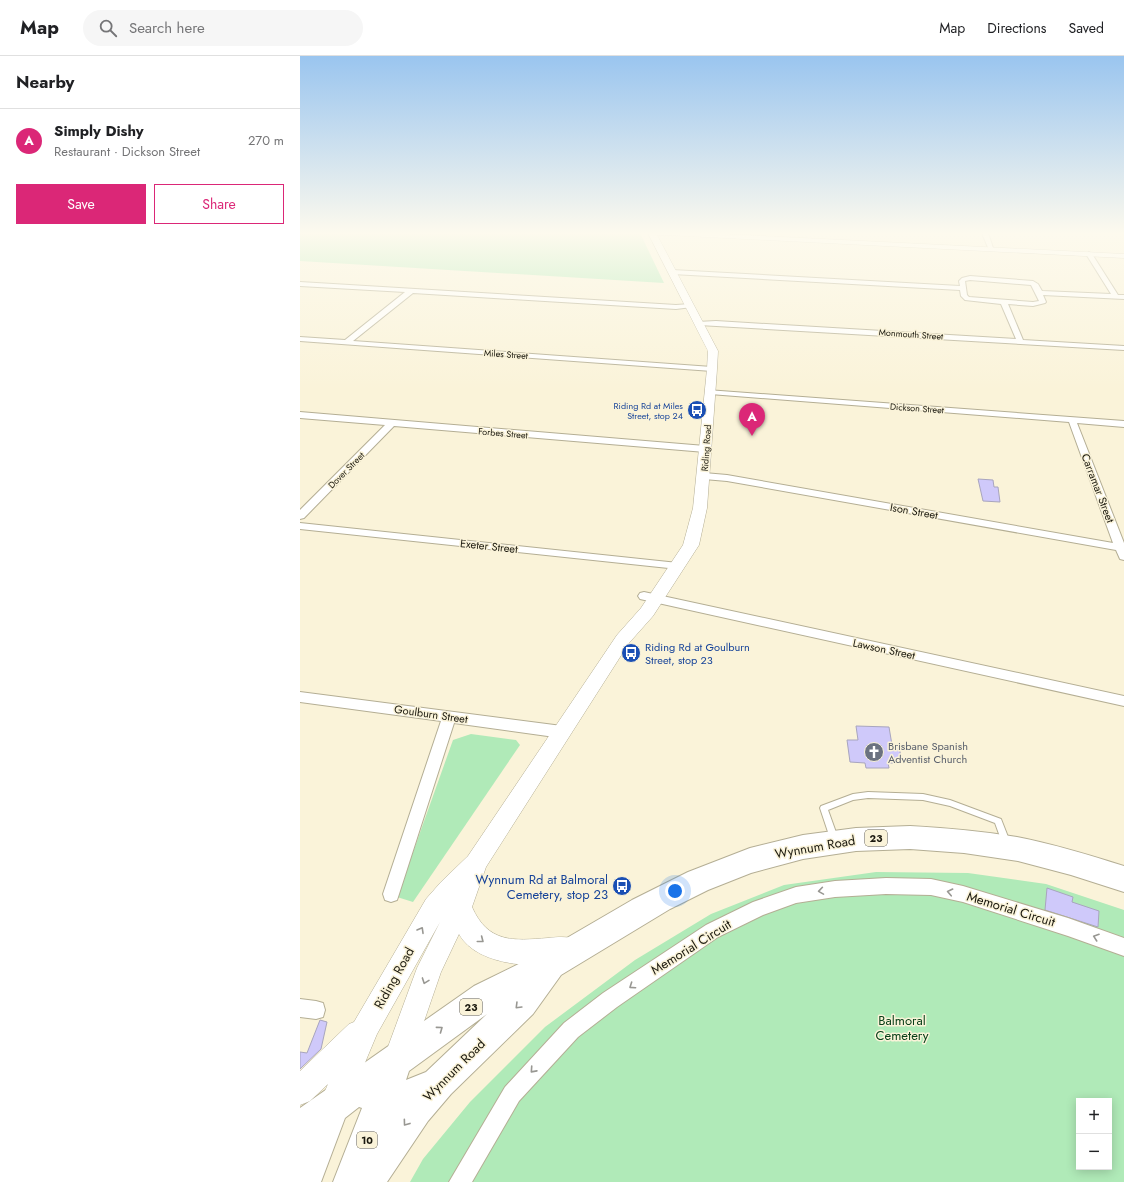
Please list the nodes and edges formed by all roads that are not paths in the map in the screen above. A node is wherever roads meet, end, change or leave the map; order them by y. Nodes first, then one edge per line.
1 (325, 286) edge
2 (679, 286) edge
3 (918, 286) edge
4 (1036, 286) edge
5 (1109, 286) edge
6 (962, 288) joint
7 (411, 291) junction
8 (1040, 293) junction
9 (1116, 297) junction
10 (1124, 297) edge
11 (1004, 302) junction
12 (690, 306) junction
13 (698, 323) junction
14 (300, 339) edge
15 (1020, 341) junction
16 (346, 343) junction
17 (1124, 348) edge
18 (712, 369) junction
19 (710, 392) junction
20 (300, 416) edge
21 (1072, 420) junction
22 (392, 423) junction
23 (1124, 424) edge
24 (705, 449) junction
25 (704, 476) junction
26 (300, 516) edge
27 (300, 526) edge
28 (1123, 550) edge
29 (672, 565) junction
30 (650, 598) junction
31 (300, 697) edge
32 (1124, 701) edge
33 (450, 717) junction
34 (562, 732) junction
35 (835, 842) junction
36 (1008, 847) junction
37 (476, 863) junction
38 (1124, 879) edge
39 (391, 894) dead end
40 (460, 908) junction
41 (1124, 947) edge
42 (563, 957) junction
43 (367, 1025) junction
44 (397, 1060) junction
45 (439, 1082) junction
46 (355, 1089) junction
47 (300, 1091) edge
48 (300, 1129) edge
49 (303, 1182) edge
50 (352, 1182) edge
51 (365, 1182) edge
52 (460, 1182) edge

1 - 7 street
2 - 12 main road, Riding Road / 10
3 - 6 street
4 - 8 street
5 - 9 street
6 - 11 street
7 - 12 street
7 - 16 street
8 - 9 street
8 - 11 street
9 - 10 street
11 - 15 street
12 - 13 main road, Riding Road / 10
13 - 15 street, Monmouth Street
13 - 18 main road, Riding Road / 10
14 - 16 street, Miles Street
15 - 17 street, Monmouth Street
16 - 18 street, Miles Street
18 - 19 main road, Riding Road / 10
19 - 21 street, Dickson Street
19 - 24 main road, Riding Road / 10
20 - 22 street, Forbes Street
21 - 23 street, Dickson Street
21 - 28 street, Carramar Street
22 - 24 street, Forbes Street
22 - 26 street, Dover Street
24 - 25 main road, Riding Road / 10
25 - 28 street, Ison Street
25 - 29 main road, Riding Road / 10
27 - 29 street, Exeter Street
29 - 30 main road, Riding Road / 10
30 - 32 street, Lawson Street
30 - 34 main road, Riding Road / 10
31 - 33 street, Goulburn Street
33 - 34 street, Goulburn Street
33 - 39 street
34 - 37 main road, Riding Road / 10
35 - 36 main road, Wynnum Road / 23
35 - 36 lane
35 - 42 main road, Wynnum Road / 23
36 - 38 main road, Wynnum Road / 23
37 - 40 main road, Riding Road / 10
43 -> 37 main road, Riding Road / 10
40 -> 42 main road
40 -> 44 main road, Riding Road / 10
41 -> 52 street, Memorial Circuit
44 -> 42 main road, Wynnum Road / 23
42 -> 45 main road, Wynnum Road / 23
43 - 46 main road, Riding Road / 10
43 - 47 main road
44 - 46 main road, 10
45 - 46 main road
45 -> 51 main road, Wynnum Road / 23
46 - 48 main road
46 - 49 main road, 10
46 - 50 main road, 10

